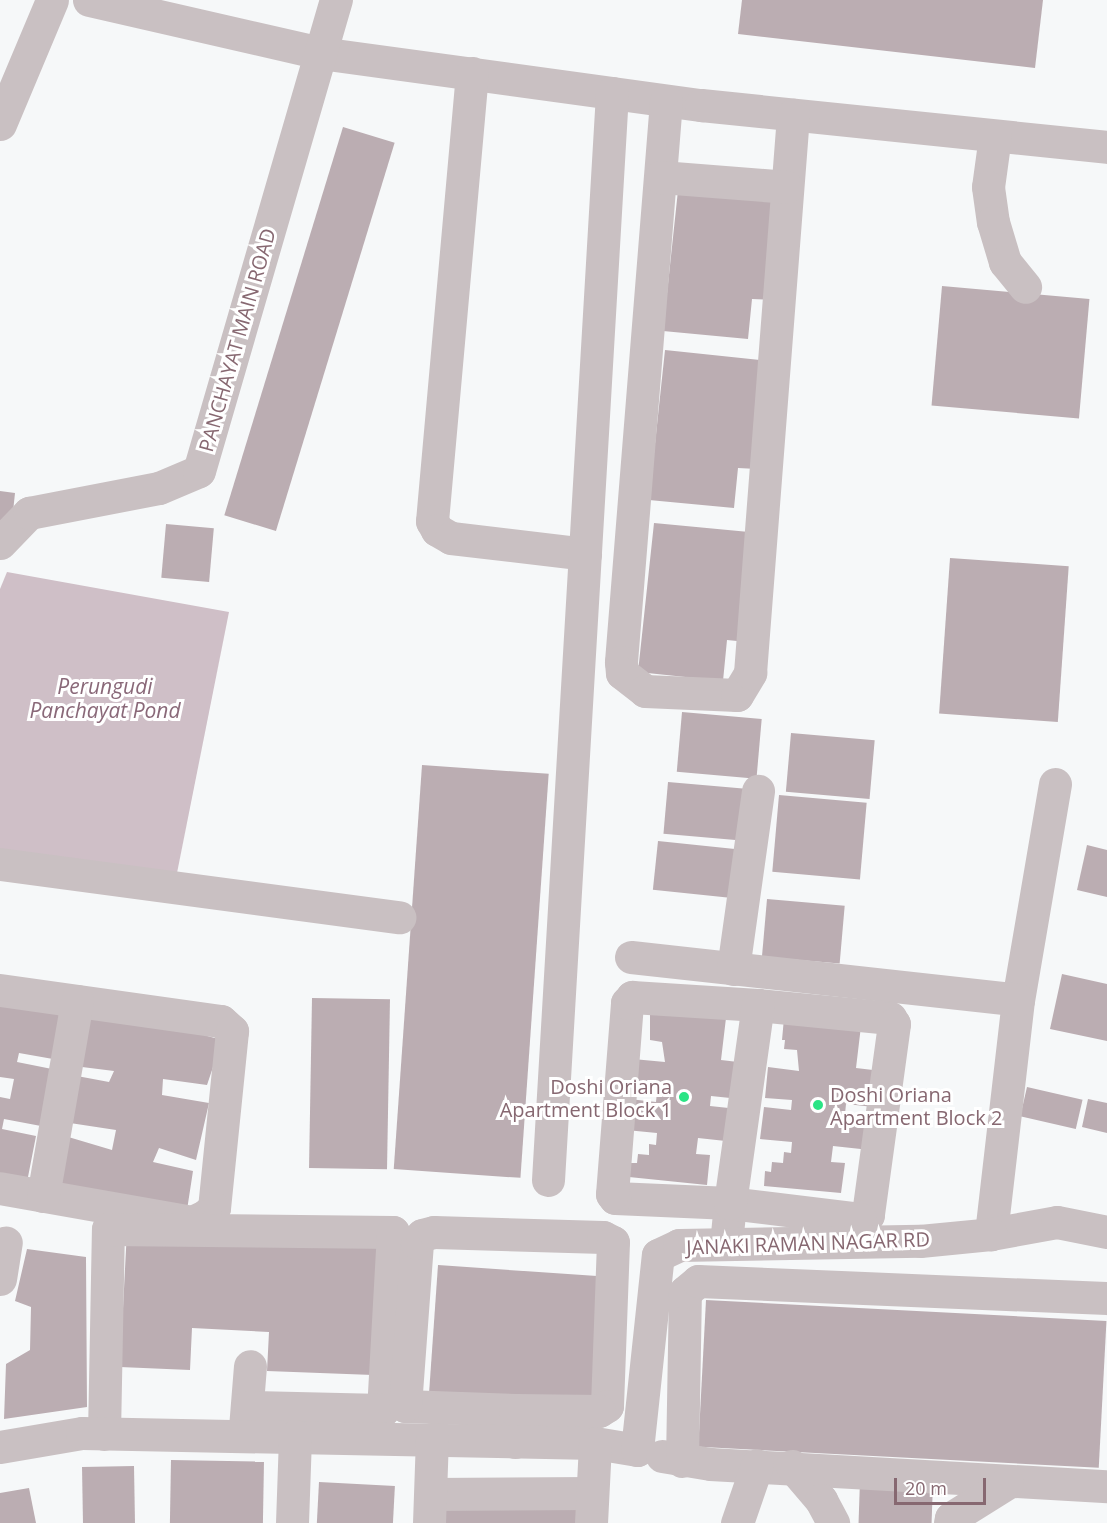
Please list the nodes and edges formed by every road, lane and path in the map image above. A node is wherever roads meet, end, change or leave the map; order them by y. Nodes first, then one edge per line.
1 (52, 0) edge
2 (89, 0) edge
3 (315, 0) edge
4 (336, 0) edge
5 (188, 11) edge
6 (310, 50) junction
7 (472, 73) junction
8 (612, 93) junction
9 (666, 100) junction
10 (793, 115) junction
11 (0, 124) edge
12 (995, 135) junction
13 (1107, 147) edge
14 (661, 177) junction
15 (788, 187) junction
16 (1025, 287) dead end
17 (0, 543) edge
18 (585, 554) junction
19 (1055, 784) dead end
20 (758, 791) dead end
21 (0, 864) edge
22 (399, 917) dead end
23 (631, 957) dead end
24 (733, 969) junction
25 (0, 990) edge
26 (1018, 1000) junction
27 (77, 1001) junction
28 (758, 1005) junction
29 (548, 1180) dead end
30 (0, 1188) edge
31 (43, 1196) junction
32 (730, 1203) junction
33 (1107, 1232) edge
34 (991, 1234) junction
35 (6, 1242) dead end
36 (726, 1244) junction
37 (0, 1279) edge
38 (1107, 1298) edge
39 (250, 1366) dead end
40 (516, 1410) junction
41 (246, 1421) junction
42 (104, 1434) junction
43 (295, 1436) junction
44 (432, 1439) junction
45 (515, 1442) junction
46 (591, 1444) junction
47 (0, 1447) edge
48 (637, 1450) junction
49 (682, 1461) junction
50 (757, 1465) junction
51 (792, 1466) junction
52 (1007, 1483) junction
53 (1107, 1486) edge
54 (430, 1508) edge
55 (591, 1508) edge
56 (292, 1523) edge
57 (737, 1523) edge
58 (833, 1523) edge
59 (950, 1523) edge

1 - 11 street
2 - 5 street
3 - 6 street
4 - 6 street, PANCHAYAT MAIN ROAD
5 - 6 street
6 - 7 street
6 - 17 street, PANCHAYAT MAIN ROAD
7 - 8 street
7 - 18 street
8 - 9 street
8 - 18 street
9 - 10 street
9 - 14 street
10 - 12 street
10 - 15 street
12 - 13 street
12 - 16 street
14 - 15 street
14 - 15 street
18 - 29 street
19 - 26 street
20 - 24 street
21 - 22 street
23 - 24 street
24 - 26 street
25 - 27 street
26 - 34 street
27 - 31 street
27 - 31 street
28 - 32 street
28 - 32 street
28 - 32 street
30 - 31 street
32 - 36 street
33 - 34 street, JANAKI RAMAN NAGAR RD
34 - 36 street, JANAKI RAMAN NAGAR RD
35 - 37 street
36 - 48 street, JANAKI RAMAN NAGAR RD
38 - 49 street
39 - 41 street
40 - 40 street
40 - 45 street
41 - 42 street
41 - 42 street
41 - 43 street
42 - 47 street
43 - 44 street
43 - 56 street
44 - 45 street
44 - 54 street
45 - 46 street
46 - 48 street
46 - 55 street
48 - 49 street
49 - 50 street
50 - 51 street
50 - 57 street
51 - 52 street
51 - 58 street
52 - 53 street
52 - 59 street
54 - 55 street

